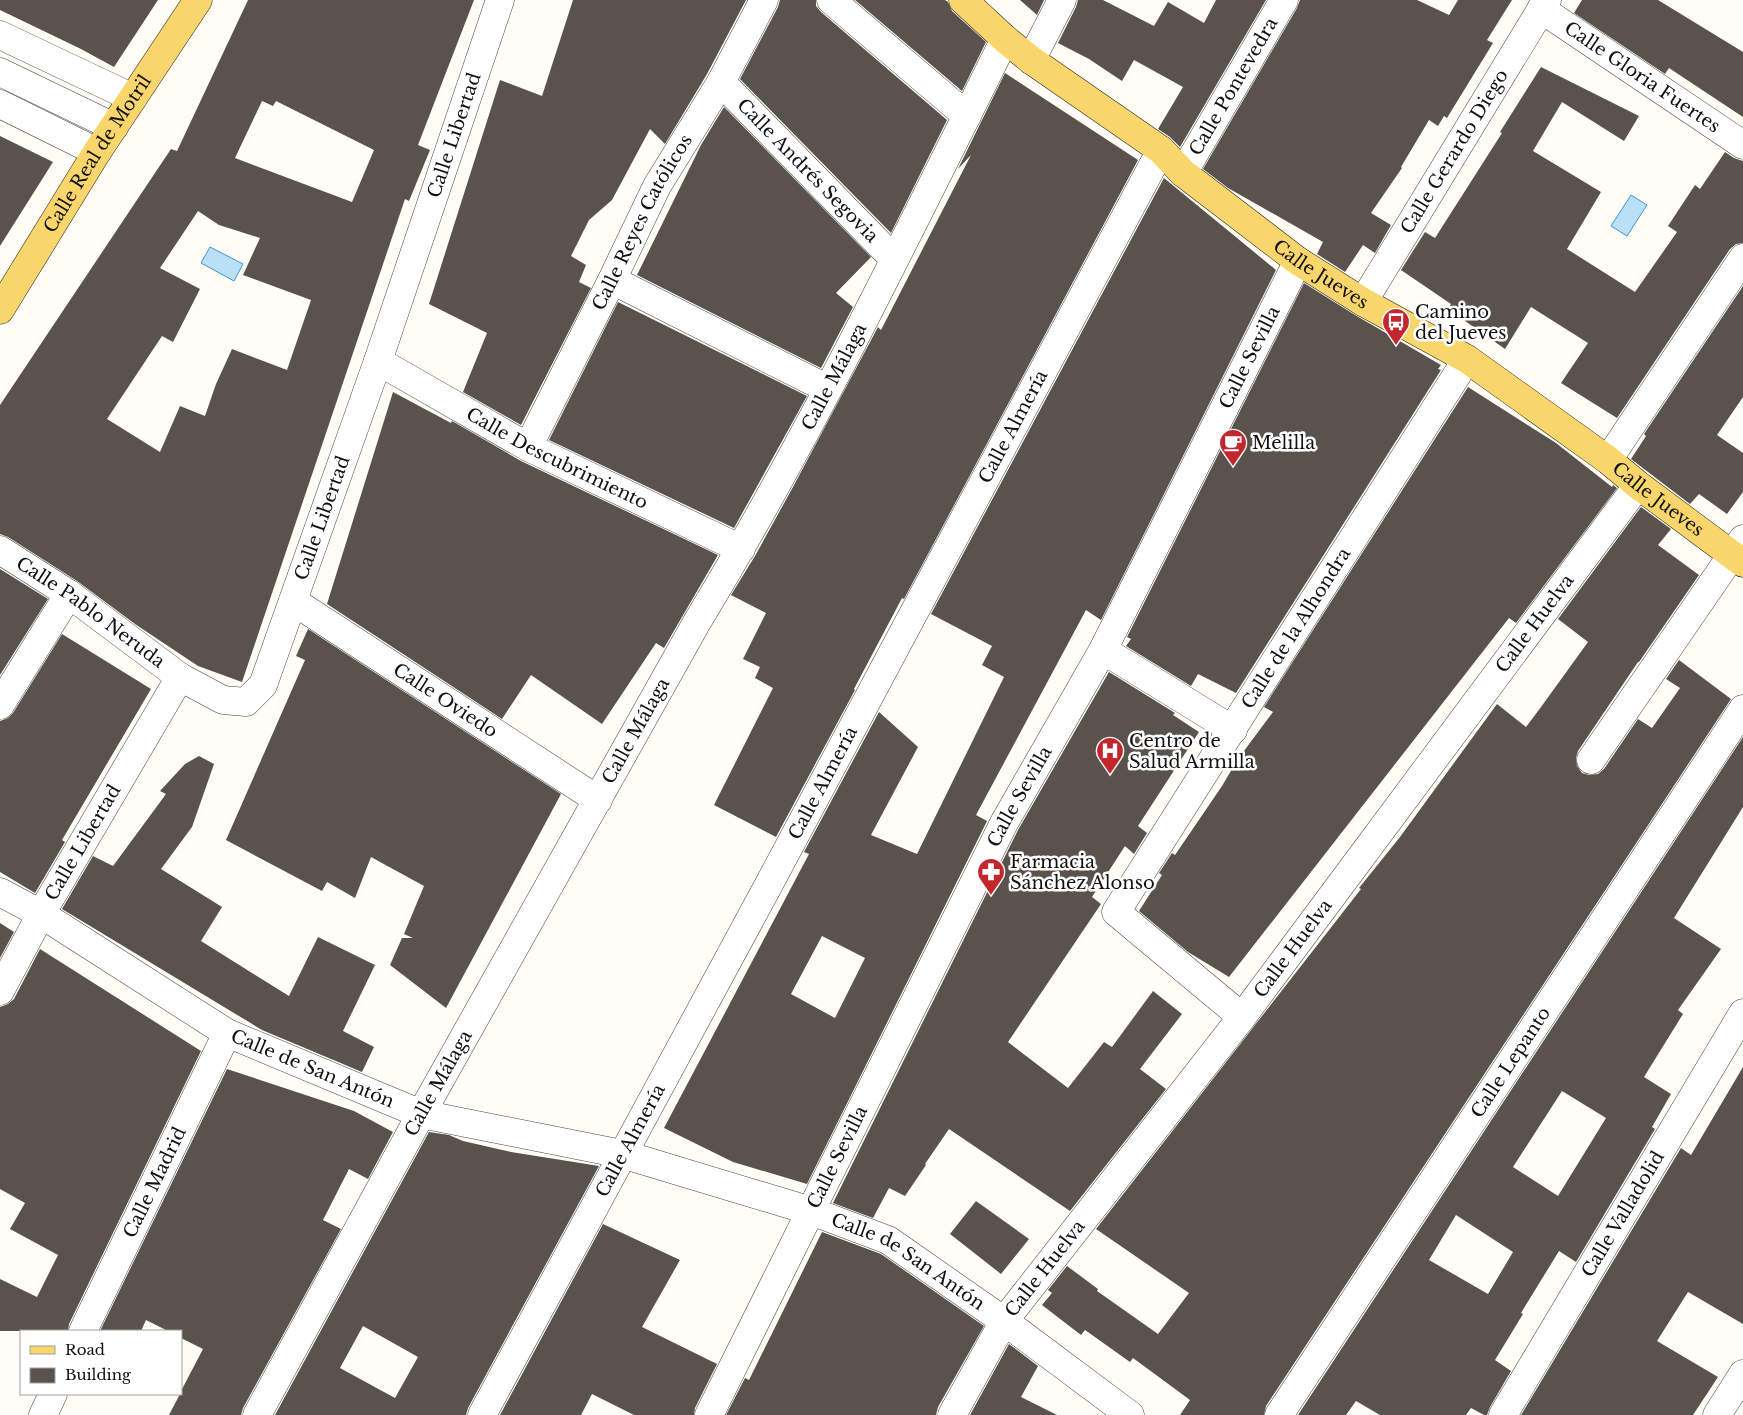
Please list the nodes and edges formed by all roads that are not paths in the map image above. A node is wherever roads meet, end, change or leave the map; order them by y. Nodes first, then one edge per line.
1 (198, 0) edge
2 (500, 0) edge
3 (764, 0) edge
4 (831, 0) edge
5 (963, 0) edge
6 (1062, 0) edge
7 (1284, 0) edge
8 (1544, 4) edge
9 (0, 35) edge
10 (1005, 39) junction
11 (1031, 60) junction
12 (0, 72) edge
13 (721, 82) junction
14 (133, 98) junction
15 (0, 104) edge
16 (967, 116) junction
17 (114, 127) junction
18 (1743, 145) edge
19 (1161, 150) junction
20 (97, 152) junction
21 (1183, 173) junction
22 (1743, 258) edge
23 (894, 259) junction
24 (1298, 261) junction
25 (612, 280) junction
26 (1363, 302) junction
27 (0, 310) edge
28 (1467, 359) junction
29 (378, 361) junction
30 (828, 388) junction
31 (528, 447) junction
32 (1608, 460) junction
33 (1638, 485) junction
34 (741, 549) junction
35 (0, 550) edge
36 (1739, 552) edge
37 (69, 594) junction
38 (293, 601) junction
39 (1103, 650) junction
40 (180, 677) junction
41 (0, 704) edge
42 (1743, 709) edge
43 (1233, 730) junction
44 (1591, 760) dead end
45 (598, 800) junction
46 (0, 892) edge
47 (42, 914) junction
48 (0, 991) edge
49 (1743, 1012) edge
50 (1242, 1017) junction
51 (227, 1033) junction
52 (421, 1114) junction
53 (622, 1154) junction
54 (810, 1211) junction
55 (1004, 1321) junction
56 (83, 1330) edge
57 (1743, 1374) edge
58 (53, 1395) edge
59 (43, 1415) edge
60 (257, 1415) edge
61 (482, 1415) edge
62 (709, 1415) edge
63 (952, 1415) edge
64 (1130, 1415) edge
65 (1279, 1415) edge
66 (1503, 1415) edge
67 (1717, 1415) edge

1 - 14 main road, Calle Real de Motril
2 - 29 street, Calle Libertad
3 - 13 street, Calle Reyes Católicos
4 - 16 street
5 - 10 main road, Calle Jueves
6 - 11 street
7 - 21 street, Calle Pontevedra
8 - 18 street, Calle Gloria Fuertes
8 - 26 street, Calle Gerardo Diego
9 - 14 street
10 - 11 main road, Calle Jueves
10 - 16 street, Calle Málaga
11 - 19 main road, Calle Jueves
12 - 17 street
13 - 23 street, Calle Andrés Segovia
13 - 25 street, Calle Reyes Católicos
14 - 17 main road, Calle Real de Motril
15 - 20 street
16 - 23 street, Calle Málaga
17 - 20 main road, Calle Real de Motril
19 - 21 main road, Calle Jueves
19 - 53 street, Calle Almería
20 - 27 main road, Calle Real de Motril
21 - 24 main road, Calle Jueves
22 - 32 street
23 - 30 street, Calle Málaga
24 - 26 main road, Calle Jueves
24 - 39 street, Calle Sevilla
25 - 30 street
25 - 31 street, Calle Reyes Católicos
26 - 28 main road, Calle Jueves
28 - 32 main road, Calle Jueves
28 - 43 street, Calle de la Alhondra
29 - 31 street, Calle Descubrimiento
29 - 38 street, Calle Libertad
30 - 34 street, Calle Málaga
31 - 34 street, Calle Descubrimiento
32 - 33 main road, Calle Jueves
33 - 36 main road, Calle Jueves
33 - 50 street, Calle Huelva
34 - 45 street, Calle Málaga
35 - 37 street, Calle Pablo Neruda
36 - 44 street
37 - 40 street, Calle Pablo Neruda
37 - 41 street
38 - 40 street, Calle Libertad
38 - 45 street, Calle Oviedo
39 - 43 street
39 - 54 street, Calle Sevilla
40 - 47 street, Calle Libertad
42 - 65 street, Calle Lepanto
43 - 50 street, Calle de la Alhondra
45 - 52 street, Calle Málaga
46 - 47 street, Calle de San Antón
47 - 48 street, Calle Libertad
47 - 51 street, Calle de San Antón
49 - 66 street, Calle Valladolid
50 - 55 street, Calle Huelva
51 - 52 street, Calle de San Antón
51 - 56 street, Calle Madrid
52 - 53 street, Calle de San Antón
52 - 60 street, Calle Málaga
53 - 54 street, Calle de San Antón
53 - 61 street, Calle Almería
54 - 55 street, Calle de San Antón
54 - 62 street, Calle Sevilla
55 - 63 street, Calle Huelva
55 - 64 street, Calle de San Antón
57 - 67 street
58 - 59 street

